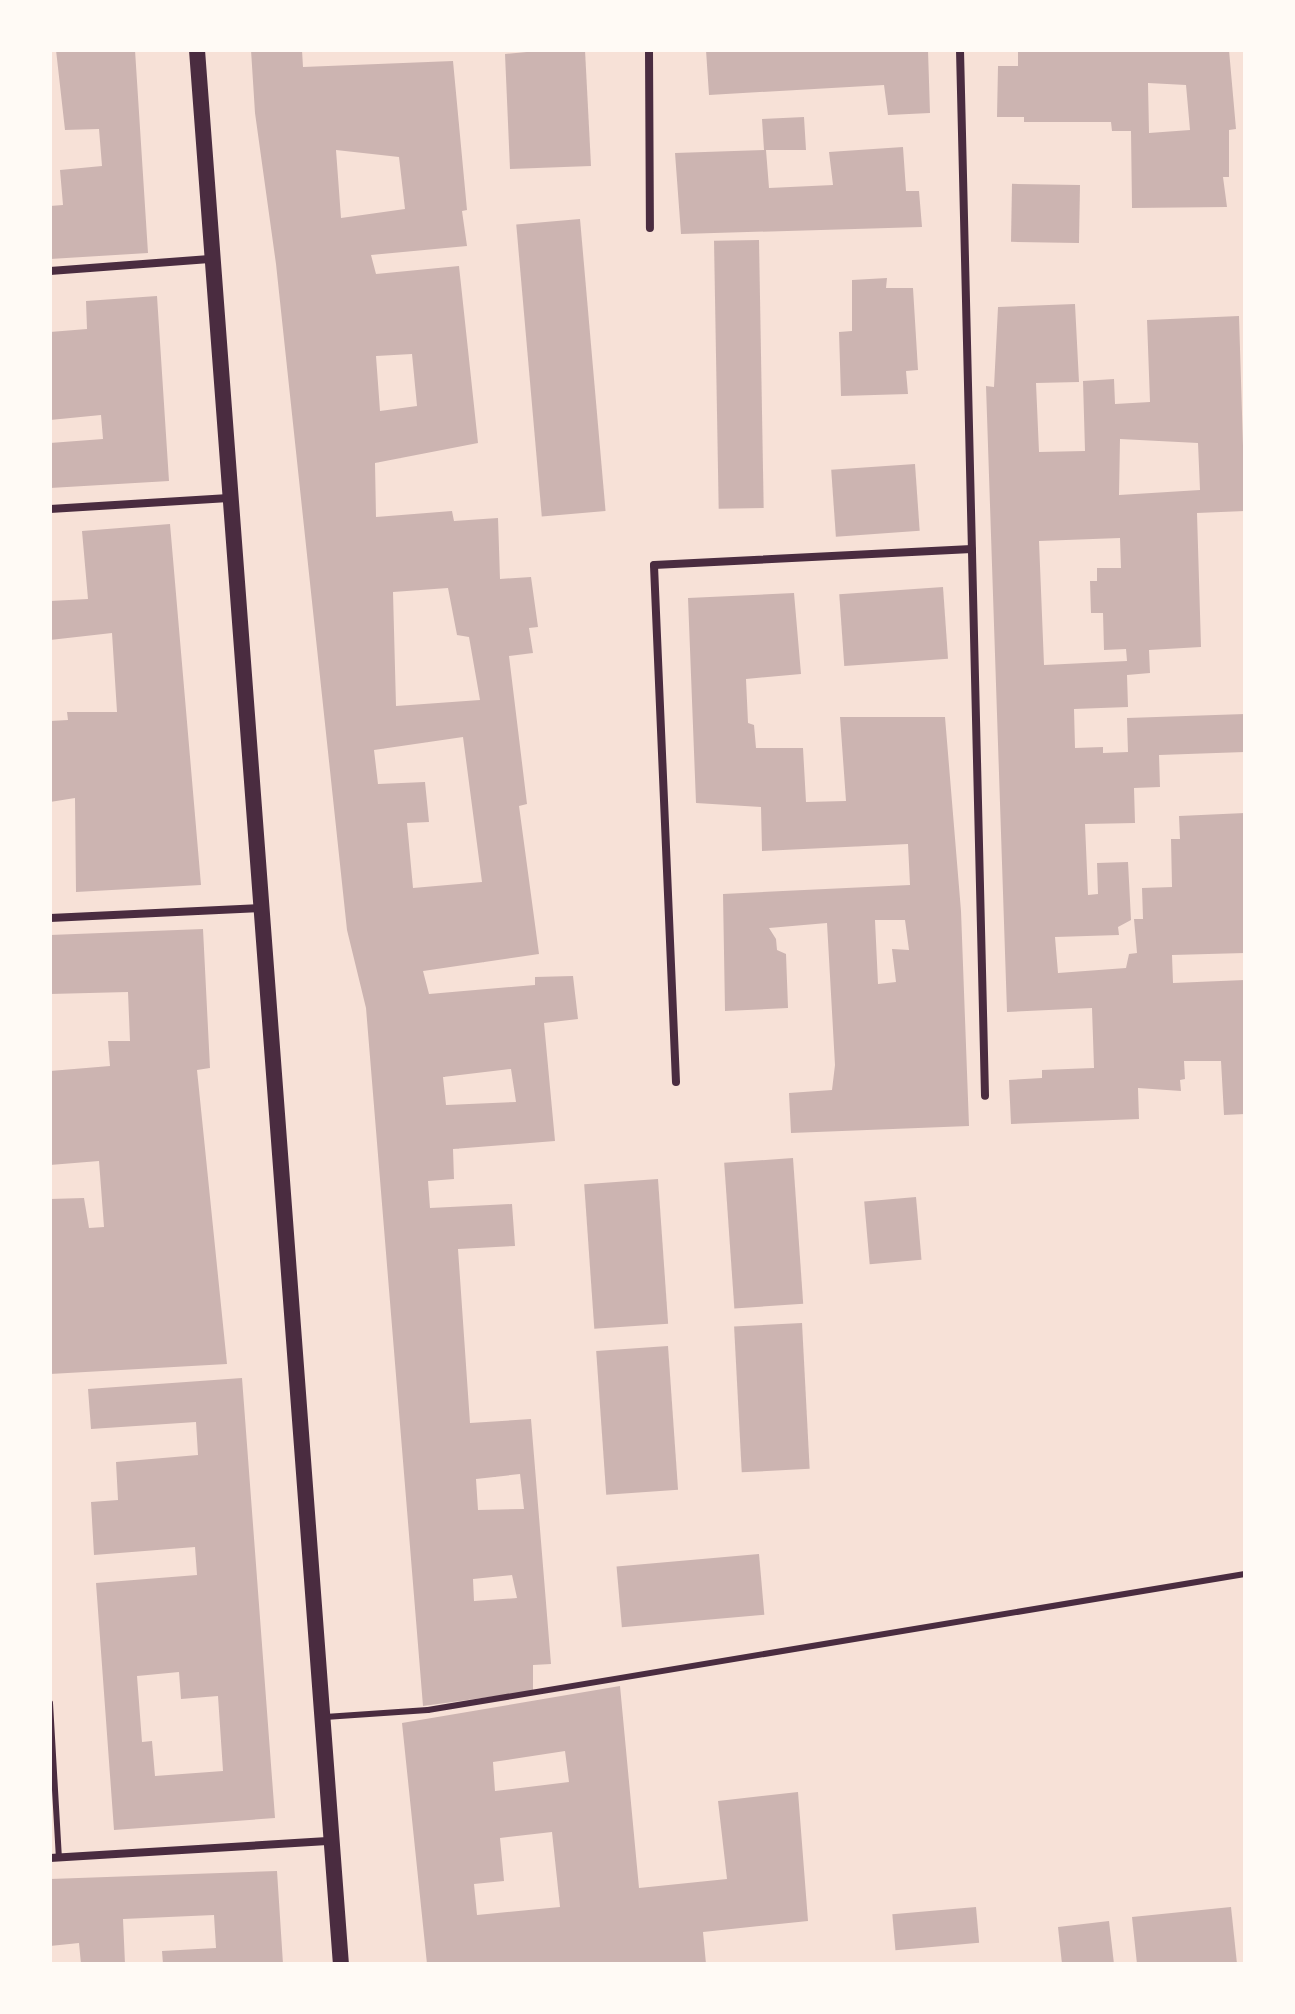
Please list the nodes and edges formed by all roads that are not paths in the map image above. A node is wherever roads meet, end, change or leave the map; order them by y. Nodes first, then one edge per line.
1 (197, 50) edge
2 (649, 50) edge
3 (960, 50) edge
4 (650, 228) dead end
5 (210, 259) junction
6 (50, 271) edge
7 (229, 498) junction
8 (50, 509) edge
9 (972, 549) junction
10 (261, 908) junction
11 (50, 918) edge
12 (676, 1082) dead end
13 (985, 1096) dead end
14 (1245, 1574) edge
15 (50, 1703) edge
16 (325, 1717) junction
17 (331, 1841) junction
18 (55, 1858) edge
19 (341, 1964) edge

1 - 5 main road
2 - 4 street
3 - 9 street
5 - 6 street
5 - 7 main road
7 - 8 street
7 - 10 main road
9 - 12 street
9 - 13 street
10 - 11 street
10 - 16 main road
14 - 16 lane
15 - 18 lane
16 - 17 main road
17 - 18 street
17 - 19 main road

